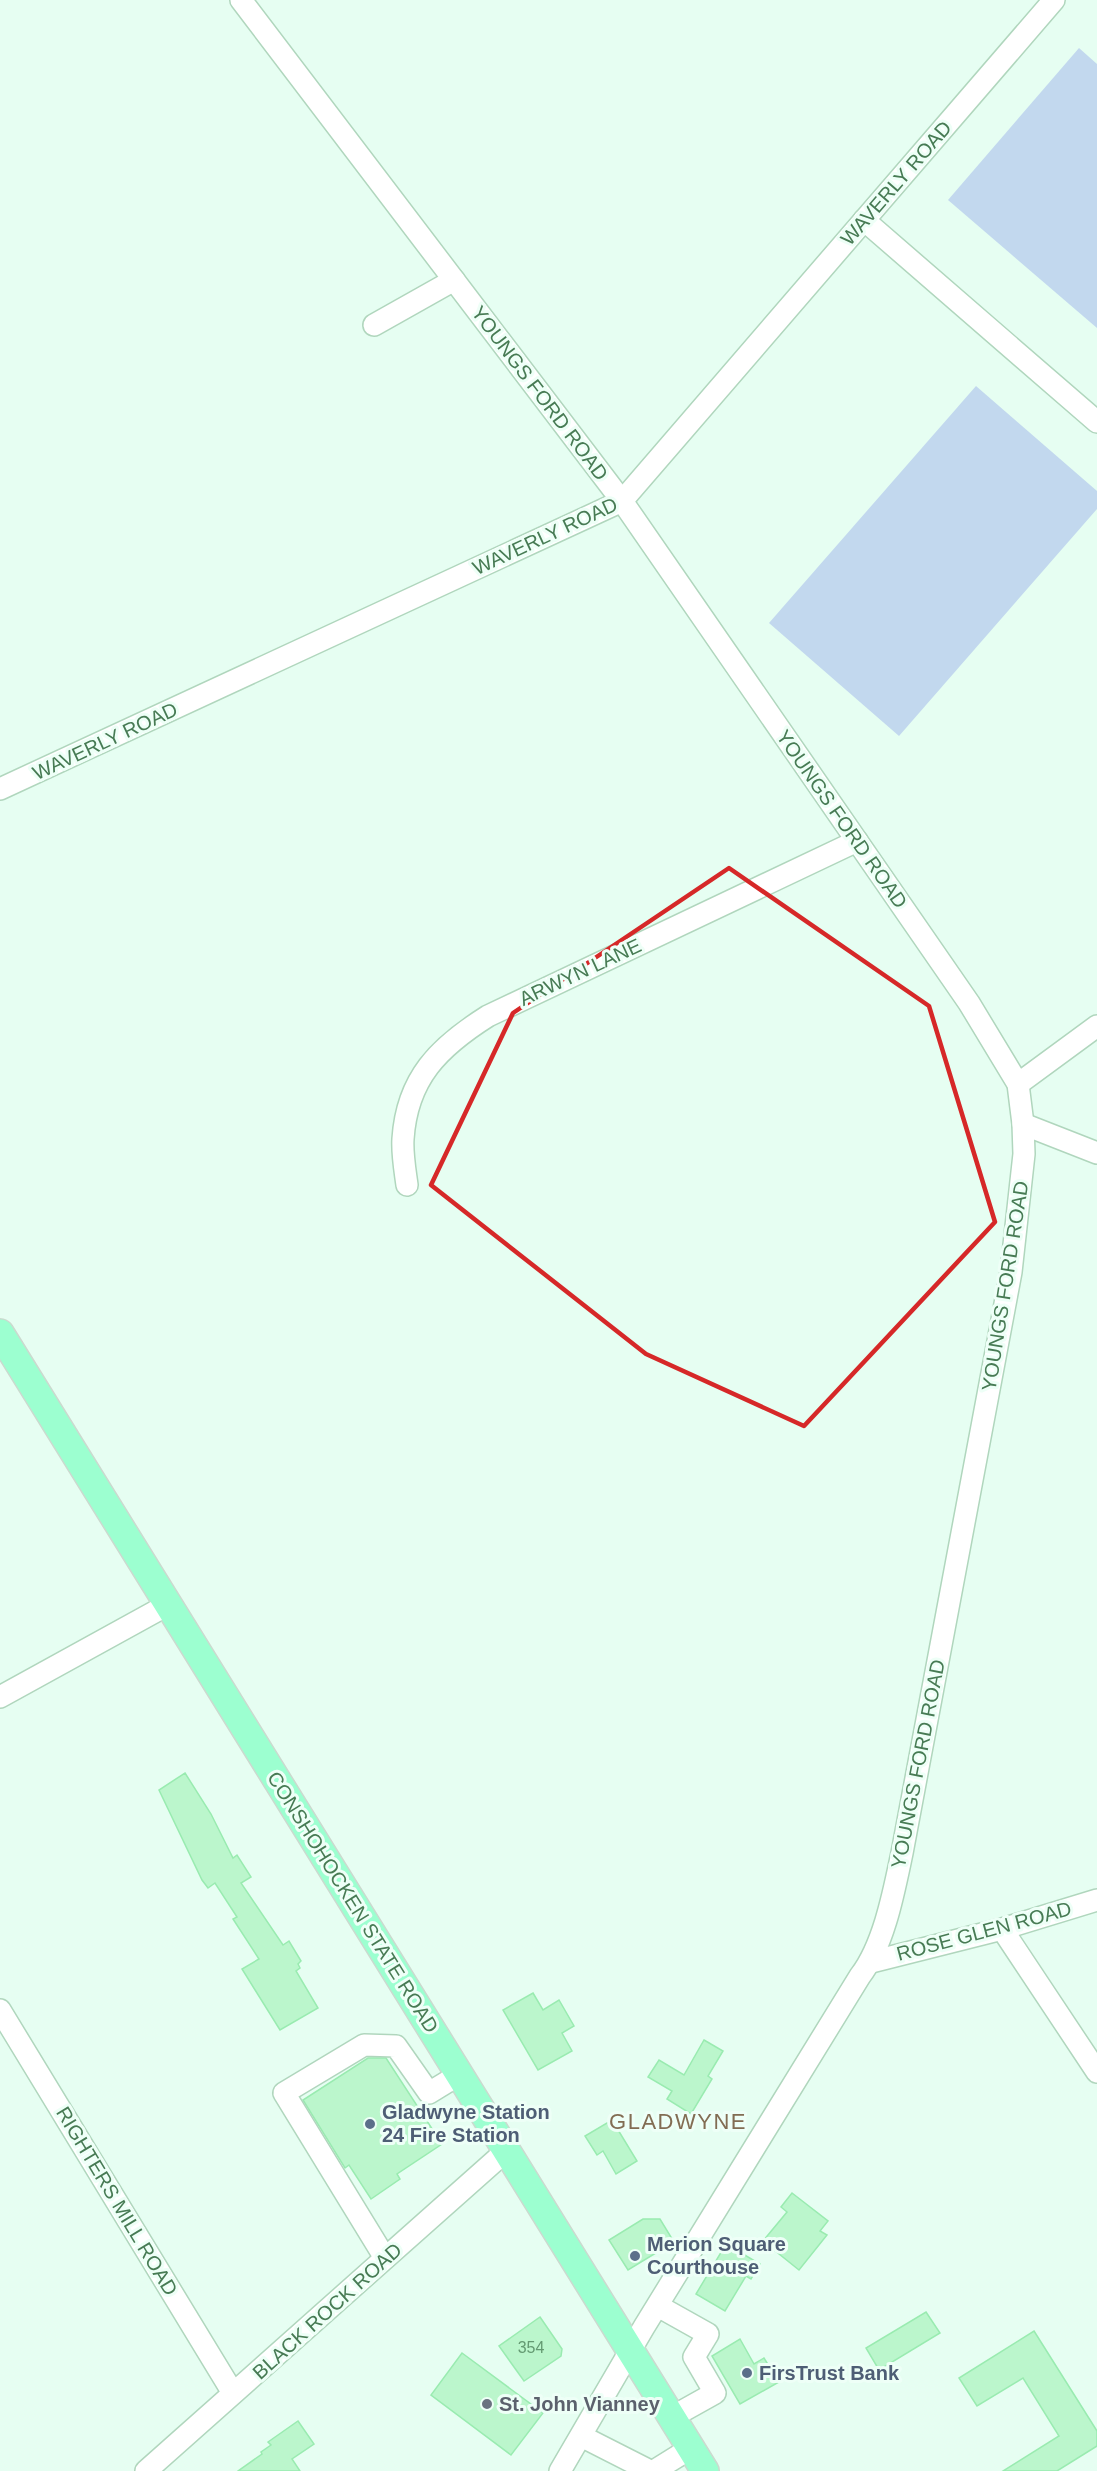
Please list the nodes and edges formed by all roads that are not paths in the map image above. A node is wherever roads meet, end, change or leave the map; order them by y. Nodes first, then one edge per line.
1 (241, 0) edge
2 (1054, 0) edge
3 (864, 220) junction
4 (454, 280) junction
5 (374, 325) dead end
6 (1097, 422) edge
7 (622, 501) junction
8 (0, 789) edge
9 (857, 841) junction
10 (1097, 1026) edge
11 (1018, 1084) junction
12 (1023, 1124) junction
13 (1097, 1153) edge
14 (407, 1185) dead end
15 (0, 1333) edge
16 (169, 1604) junction
17 (0, 1697) edge
18 (1097, 1900) edge
19 (1002, 1929) junction
20 (871, 1962) junction
21 (0, 2010) edge
22 (1097, 2072) edge
23 (460, 2074) junction
24 (507, 2150) junction
25 (385, 2258) junction
26 (658, 2306) junction
27 (631, 2351) junction
28 (233, 2393) junction
29 (672, 2417) junction
30 (581, 2436) junction
31 (691, 2448) junction
32 (646, 2470) edge
33 (146, 2471) edge
34 (560, 2471) edge
35 (705, 2471) edge

1 - 4 street, YOUNGS FORD ROAD
2 - 3 street, WAVERLY ROAD
3 - 6 street
3 - 7 street, WAVERLY ROAD
4 - 5 street
4 - 7 street, YOUNGS FORD ROAD
7 - 8 street, WAVERLY ROAD
7 - 9 street, YOUNGS FORD ROAD
9 - 11 street, YOUNGS FORD ROAD
9 - 14 street, ARWYN LANE
10 - 11 street
11 - 12 street, YOUNGS FORD ROAD
12 - 13 street
12 - 20 street, YOUNGS FORD ROAD
15 - 16 main road, CONSHOHOCKEN STATE ROAD
16 - 17 street
16 - 23 main road, CONSHOHOCKEN STATE ROAD
18 - 19 street, ROSE GLEN ROAD
19 - 20 street, ROSE GLEN ROAD
19 - 22 street
20 - 26 street, YOUNGS FORD ROAD
21 - 28 street, RIGHTERS MILL ROAD
23 - 24 main road, CONSHOHOCKEN STATE ROAD
23 - 25 street
24 - 25 street, BLACK ROCK ROAD
24 - 27 main road, CONSHOHOCKEN STATE ROAD
25 - 28 street, BLACK ROCK ROAD
26 - 27 street, YOUNGS FORD ROAD
26 - 29 street
27 - 29 main road, CONSHOHOCKEN STATE ROAD
27 - 30 street, YOUNGS FORD ROAD
28 - 33 street, BLACK ROCK ROAD
29 - 31 main road, CONSHOHOCKEN STATE ROAD
30 - 32 street
30 - 34 street, YOUNGS FORD ROAD
31 - 32 street
31 - 35 main road, CONSHOHOCKEN STATE ROAD

